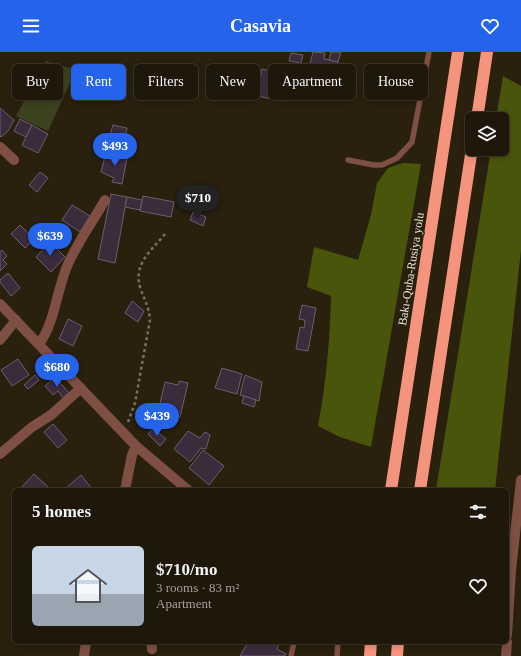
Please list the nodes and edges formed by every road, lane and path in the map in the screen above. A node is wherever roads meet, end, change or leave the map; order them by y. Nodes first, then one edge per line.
1 (429, 52) edge
2 (458, 52) edge
3 (487, 52) edge
4 (477, 112) edge
5 (0, 147) edge
6 (471, 156) edge
7 (14, 160) dead end
8 (348, 160) dead end
9 (105, 200) dead end
10 (165, 234) dead end
11 (0, 304) edge
12 (16, 320) junction
13 (0, 340) edge
14 (39, 344) junction
15 (81, 388) junction
16 (123, 431) junction
17 (136, 446) junction
18 (0, 454) edge
19 (521, 480) edge
20 (124, 488) edge
21 (186, 488) edge
22 (392, 488) edge
23 (420, 488) edge
24 (509, 602) edge
25 (86, 644) edge
26 (294, 644) edge
27 (338, 644) edge
28 (371, 644) edge
29 (398, 644) edge
30 (506, 644) edge
31 (84, 656) edge
32 (291, 656) edge
33 (337, 656) edge
34 (370, 656) edge
35 (397, 656) edge
36 (506, 656) edge

1 - 8 lane
2 - 22 highway, Bakı-Quba-Rusiya yolu
3 - 4 highway
5 - 7 street
6 - 23 highway
9 - 14 street
10 - 16 path
11 - 12 street
12 - 13 street
12 - 14 street
14 - 15 street
15 - 16 street
15 - 18 street
16 - 17 street
17 - 20 street
17 - 21 street
19 - 24 street
25 - 31 street
26 - 32 lane
27 - 33 lane
28 - 34 highway
29 - 35 highway
30 - 36 street

